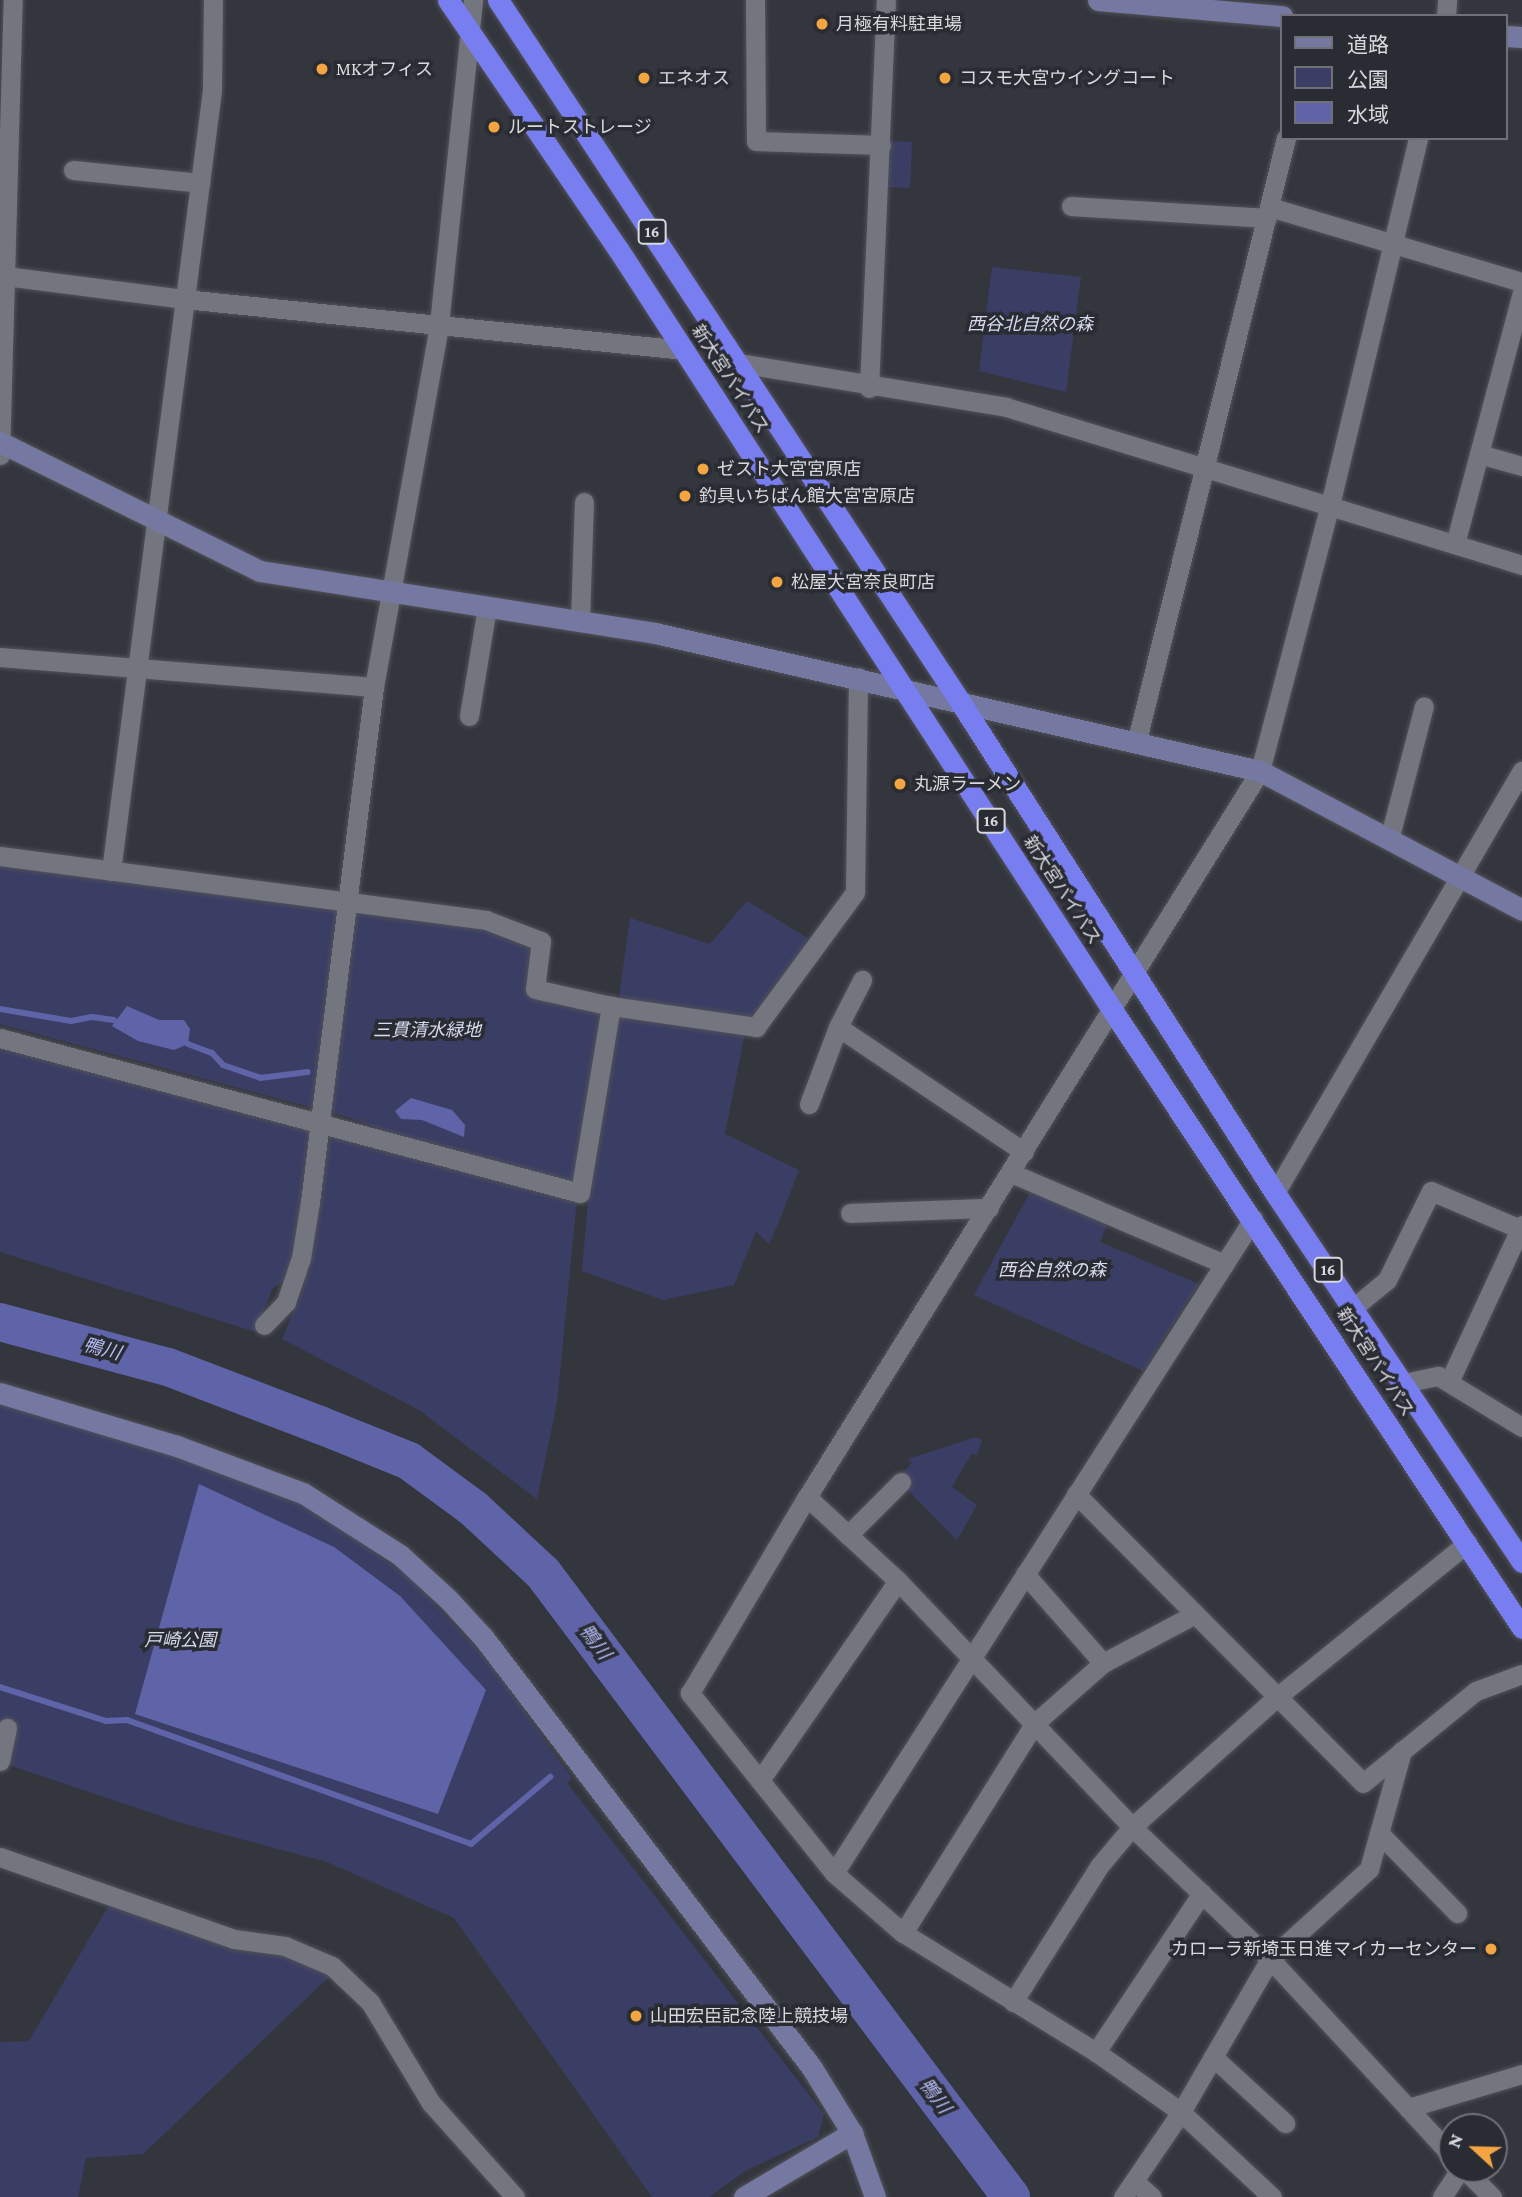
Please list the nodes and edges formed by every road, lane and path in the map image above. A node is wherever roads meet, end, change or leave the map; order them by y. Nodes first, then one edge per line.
1 (13, 0) edge
2 (213, 0) edge
3 (448, 0) edge
4 (473, 0) edge
5 (498, 0) edge
6 (755, 0) edge
7 (887, 0) edge
8 (1098, 0) edge
9 (1145, 2) edge
10 (1280, 16) edge
11 (470, 29) junction
12 (1286, 140) edge
13 (1418, 140) edge
14 (881, 145) junction
15 (73, 170) dead end
16 (200, 183) junction
17 (1071, 206) dead end
18 (1269, 213) junction
19 (1392, 244) junction
20 (3, 268) edge
21 (1522, 282) edge
22 (1522, 292) edge
23 (184, 299) junction
24 (439, 324) junction
25 (684, 350) junction
26 (738, 363) junction
27 (869, 388) junction
28 (0, 442) edge
29 (1479, 454) junction
30 (0, 455) edge
31 (1522, 466) edge
32 (1205, 467) junction
33 (584, 502) dead end
34 (1330, 505) junction
35 (155, 521) junction
36 (1455, 544) junction
37 (1522, 565) edge
38 (388, 591) junction
39 (487, 607) junction
40 (580, 621) junction
41 (0, 657) edge
42 (135, 668) junction
43 (858, 677) junction
44 (373, 687) junction
45 (905, 687) junction
46 (959, 700) junction
47 (1424, 706) dead end
48 (468, 716) dead end
49 (1137, 740) junction
50 (1260, 771) junction
51 (1522, 771) edge
52 (1389, 840) junction
53 (0, 856) edge
54 (111, 871) junction
55 (1457, 877) junction
56 (345, 901) junction
57 (1522, 910) edge
58 (1137, 975) junction
59 (862, 980) dead end
60 (611, 1006) junction
61 (1113, 1011) junction
62 (838, 1027) junction
63 (0, 1038) edge
64 (809, 1104) dead end
65 (321, 1124) junction
66 (1024, 1153) junction
67 (1011, 1173) junction
68 (1275, 1193) junction
69 (989, 1208) junction
70 (850, 1213) dead end
71 (1253, 1219) junction
72 (1521, 1227) edge
73 (1224, 1264) junction
74 (1353, 1308) junction
75 (264, 1325) dead end
76 (1450, 1382) junction
77 (1404, 1383) junction
78 (0, 1392) edge
79 (1522, 1427) edge
80 (901, 1482) dead end
81 (1076, 1494) junction
82 (807, 1497) junction
83 (848, 1535) junction
84 (1467, 1543) junction
85 (1522, 1562) edge
86 (1025, 1574) junction
87 (898, 1581) junction
88 (1195, 1614) junction
89 (1522, 1628) edge
90 (970, 1658) junction
91 (1103, 1663) junction
92 (1522, 1675) edge
93 (1277, 1697) junction
94 (1034, 1724) junction
95 (7, 1728) dead end
96 (1402, 1751) junction
97 (0, 1761) edge
98 (760, 1780) junction
99 (1132, 1826) junction
100 (1379, 1833) junction
101 (0, 1857) edge
102 (834, 1873) junction
103 (1202, 1894) junction
104 (1457, 1913) dead end
105 (903, 1933) junction
106 (1270, 1959) junction
107 (1013, 2002) junction
108 (1096, 2052) junction
109 (1213, 2057) junction
110 (1522, 2074) edge
111 (1408, 2108) junction
112 (1181, 2112) junction
113 (1285, 2123) dead end
114 (852, 2133) junction
115 (1438, 2141) edge
116 (1477, 2183) edge
117 (1128, 2189) edge
118 (515, 2197) edge
119 (744, 2197) edge
120 (875, 2197) edge
121 (1152, 2197) edge
122 (1272, 2197) edge
123 (1492, 2197) edge

1 - 20 street
2 - 16 street
3 - 11 highway, 新大宮バイパス / 16
4 - 11 street
5 - 26 highway, 新大宮バイパス / 16
6 - 14 street
7 - 14 street
8 - 9 street
9 - 10 street
11 - 24 street
11 - 25 highway, 新大宮バイパス / 16
12 - 18 street
13 - 19 street
14 - 27 street
15 - 16 street
16 - 23 street
17 - 18 street
18 - 19 street
18 - 32 street
19 - 21 street
19 - 34 street
20 - 23 street
20 - 28 street
22 - 29 street
23 - 24 street
23 - 35 street
24 - 25 street
24 - 38 street
25 - 45 highway, 新大宮バイパス / 16
26 - 27 street
26 - 46 highway, 新大宮バイパス / 16
27 - 32 street
28 - 30 street
28 - 35 street
29 - 31 street
29 - 36 street
32 - 34 street
32 - 49 street
33 - 40 street
34 - 36 street
34 - 50 street
35 - 38 street
35 - 42 street
36 - 37 street
38 - 39 street
38 - 44 street
39 - 40 street
39 - 48 street
40 - 43 street
41 - 42 street
42 - 44 street
42 - 54 street
43 - 45 street
43 - 60 street
44 - 56 street
45 - 46 street
45 - 61 highway, 新大宮バイパス / 16
46 - 49 street
46 - 58 highway, 新大宮バイパス / 16
47 - 52 street
49 - 50 street
50 - 52 street
50 - 58 street
51 - 55 street
52 - 55 street
53 - 54 street
54 - 56 street
55 - 57 street
55 - 68 street
56 - 60 street
56 - 65 street
58 - 61 street
58 - 68 highway, 新大宮バイパス / 16
59 - 62 street
60 - 65 street
61 - 66 street
61 - 71 highway, 新大宮バイパス / 16
62 - 64 street
62 - 66 street
63 - 65 street
65 - 75 street
66 - 67 street
67 - 69 street
67 - 73 street
68 - 74 highway, 新大宮バイパス / 16
69 - 70 street
69 - 82 street
71 - 73 street
71 - 84 highway, 新大宮バイパス / 16
72 - 74 street
72 - 76 street
73 - 81 street
74 - 77 highway, 新大宮バイパス / 16
76 - 77 street
76 - 79 street
77 - 85 highway, 新大宮バイパス / 16
78 - 114 street
80 - 83 street
81 - 86 street
81 - 88 street
82 - 83 street
82 - 98 street
83 - 87 street
84 - 89 highway, 新大宮バイパス / 16
84 - 93 street
86 - 90 street
86 - 91 street
87 - 90 street
87 - 98 street
88 - 91 street
88 - 93 street
90 - 94 street
90 - 102 street
91 - 94 street
92 - 96 street
93 - 96 street
93 - 99 street
94 - 99 street
94 - 105 street
95 - 97 street
96 - 100 street
98 - 102 street
99 - 103 street
99 - 107 street
100 - 104 street
100 - 106 street
101 - 118 street
102 - 105 street
103 - 106 street
103 - 108 street
105 - 107 street
106 - 109 street
106 - 111 street
107 - 108 street
108 - 112 street
109 - 112 street
109 - 113 street
110 - 111 street
111 - 115 street
112 - 117 street
112 - 122 street
114 - 119 street
114 - 120 street
116 - 123 street
117 - 121 street

